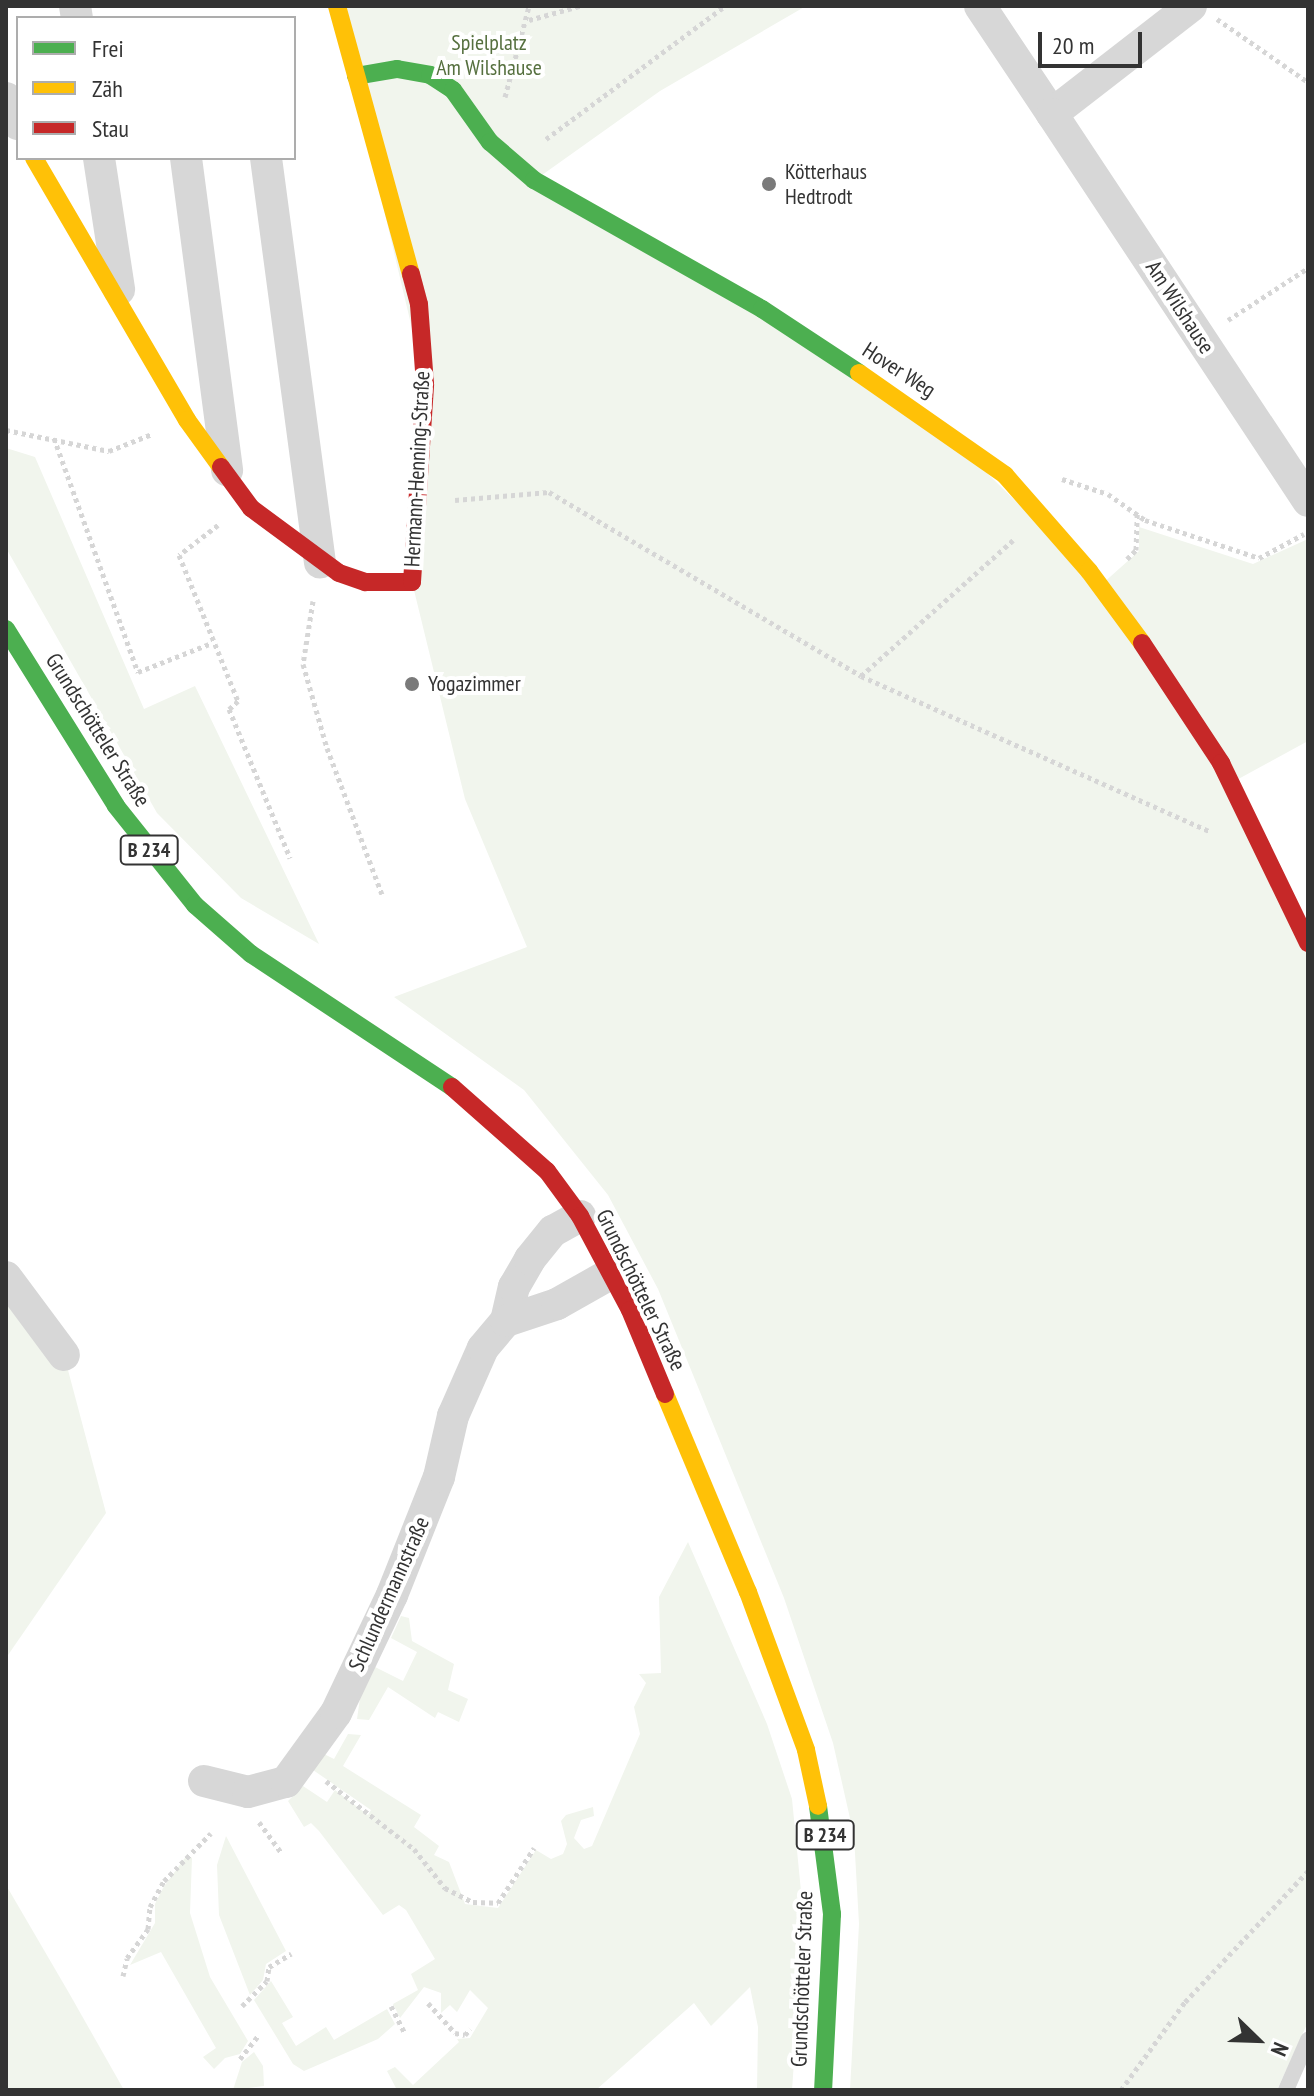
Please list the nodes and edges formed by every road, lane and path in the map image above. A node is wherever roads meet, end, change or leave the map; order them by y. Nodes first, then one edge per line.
1 (337, 6) edge
2 (529, 6) edge
3 (580, 6) edge
4 (725, 6) edge
5 (980, 6) edge
6 (1200, 10) edge
7 (529, 20) junction
8 (356, 76) junction
9 (1308, 82) edge
10 (6, 98) edge
11 (1052, 114) junction
12 (472, 117) junction
13 (16, 120) edge
14 (35, 160) edge
15 (99, 160) edge
16 (186, 160) edge
17 (266, 160) edge
18 (513, 163) junction
19 (1308, 268) edge
20 (121, 300) junction
21 (1200, 338) junction
22 (187, 420) junction
23 (6, 430) edge
24 (54, 438) junction
25 (1005, 475) junction
26 (228, 477) junction
27 (1308, 501) edge
28 (414, 504) junction
29 (1137, 514) junction
30 (1041, 515) junction
31 (1308, 531) edge
32 (179, 555) dead end
33 (1126, 559) dead end
34 (320, 562) junction
35 (6, 629) edge
36 (308, 633) dead end
37 (212, 643) junction
38 (861, 676) junction
39 (290, 858) dead end
40 (1269, 858) junction
41 (382, 894) dead end
42 (1308, 943) edge
43 (580, 1216) junction
44 (610, 1274) junction
45 (6, 1277) edge
46 (506, 1321) junction
47 (64, 1355) dead end
48 (296, 1767) junction
49 (204, 1781) dead end
50 (263, 1828) dead end
51 (211, 1833) dead end
52 (534, 1848) dead end
53 (282, 1854) dead end
54 (1308, 1871) edge
55 (291, 1954) dead end
56 (123, 1976) dead end
57 (428, 2003) dead end
58 (242, 2006) dead end
59 (391, 2006) dead end
60 (470, 2029) dead end
61 (405, 2033) dead end
62 (258, 2036) dead end
63 (1308, 2040) edge
64 (240, 2059) dead end
65 (823, 2090) edge
66 (1121, 2090) edge
67 (1286, 2090) edge

1 - 8 street
2 - 7 path
3 - 7 path
4 - 18 path
5 - 11 street, Am Wilshause
6 - 9 path
6 - 11 street
7 - 12 path
8 - 12 street, Hover Weg
8 - 28 street, Hermann-Henning-Straße
10 - 13 street
11 - 21 street, Am Wilshause
12 - 18 street, Hover Weg
14 - 20 street, Hermann-Henning-Straße
15 - 20 street, Hermann-Henning-Straße
16 - 26 street, Hermann-Henning-Straße
17 - 34 street
18 - 25 street, Hover Weg
19 - 21 path
20 - 22 street, Hermann-Henning-Straße
21 - 27 street, Am Wilshause
22 - 24 path
22 - 26 street, Hermann-Henning-Straße
23 - 24 path
24 - 37 path
25 - 29 path
25 - 30 street, Hover Weg
26 - 34 street, Hermann-Henning-Straße
28 - 34 street, Hermann-Henning-Straße
28 - 38 path
29 - 31 path
29 - 33 path
30 - 38 path
30 - 40 street, Hover Weg
32 - 37 path
35 - 43 street, Grundschötteler Straße / B 234
36 - 41 path
37 - 39 path
38 - 40 path
40 - 42 street, Hover Weg
43 - 44 street, Grundschötteler Straße / B 234
43 - 46 street, Schlundermannstraße
44 - 46 street
44 - 65 street, Grundschötteler Straße / B 234
45 - 47 street
46 - 48 street, Schlundermannstraße
48 - 49 street, Schlundermannstraße
48 - 52 path
50 - 53 path
51 - 56 path
54 - 66 path
55 - 58 path
57 - 60 path
59 - 61 path
62 - 64 path
63 - 67 lane

